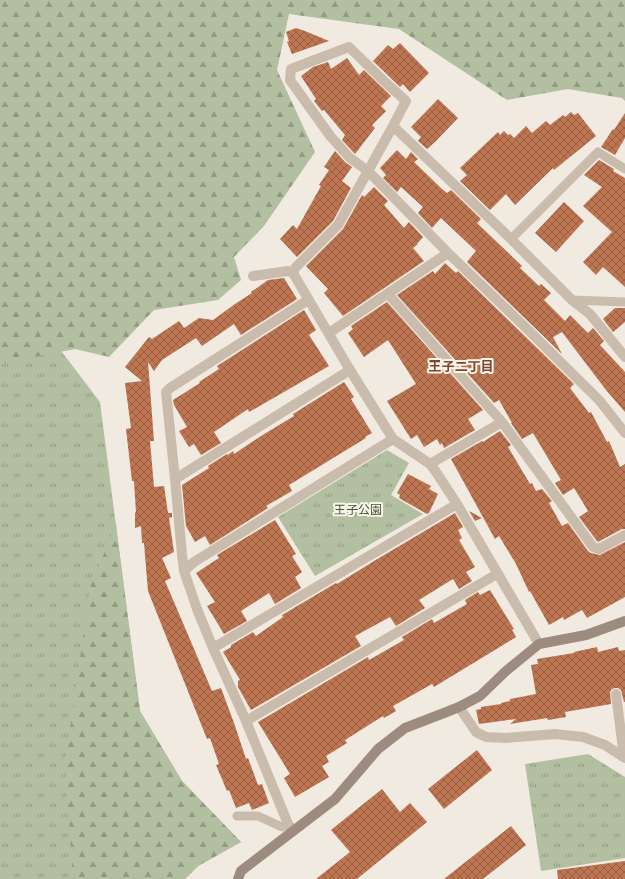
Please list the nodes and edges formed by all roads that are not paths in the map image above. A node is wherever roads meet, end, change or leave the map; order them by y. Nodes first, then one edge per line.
1 (394, 126) junction
2 (625, 169) edge
3 (368, 171) junction
4 (510, 239) junction
5 (448, 253) junction
6 (293, 272) junction
7 (253, 276) dead end
8 (388, 294) junction
9 (308, 300) junction
10 (572, 300) junction
11 (625, 302) edge
12 (329, 333) junction
13 (625, 357) edge
14 (350, 370) junction
15 (502, 422) junction
16 (625, 433) edge
17 (393, 439) junction
18 (430, 464) junction
19 (175, 479) junction
20 (457, 504) junction
21 (625, 535) edge
22 (184, 571) junction
23 (497, 574) junction
24 (625, 621) edge
25 (539, 644) junction
26 (213, 648) junction
27 (616, 694) dead end
28 (458, 707) junction
29 (622, 711) edge
30 (246, 721) junction
31 (624, 758) edge
32 (237, 816) dead end
33 (291, 827) junction
34 (238, 879) edge

1 - 3 street
1 - 3 street
1 - 4 street
2 - 4 lane
3 - 5 street
3 - 6 street
4 - 10 street
5 - 8 street
5 - 16 street
6 - 7 street
6 - 9 street
8 - 12 street
8 - 15 street
9 - 12 street
9 - 19 street
10 - 11 lane
10 - 13 street
12 - 14 street
14 - 17 street
14 - 19 street
15 - 18 street
15 - 21 street
17 - 18 street
17 - 22 street
18 - 20 street
19 - 22 street
20 - 23 street
20 - 26 street
22 - 26 street
23 - 25 street
23 - 30 street
24 - 25 street
25 - 28 street
26 - 30 street
27 - 29 street
28 - 31 street
28 - 33 street
29 - 31 street
30 - 33 street
32 - 33 lane
33 - 34 street

